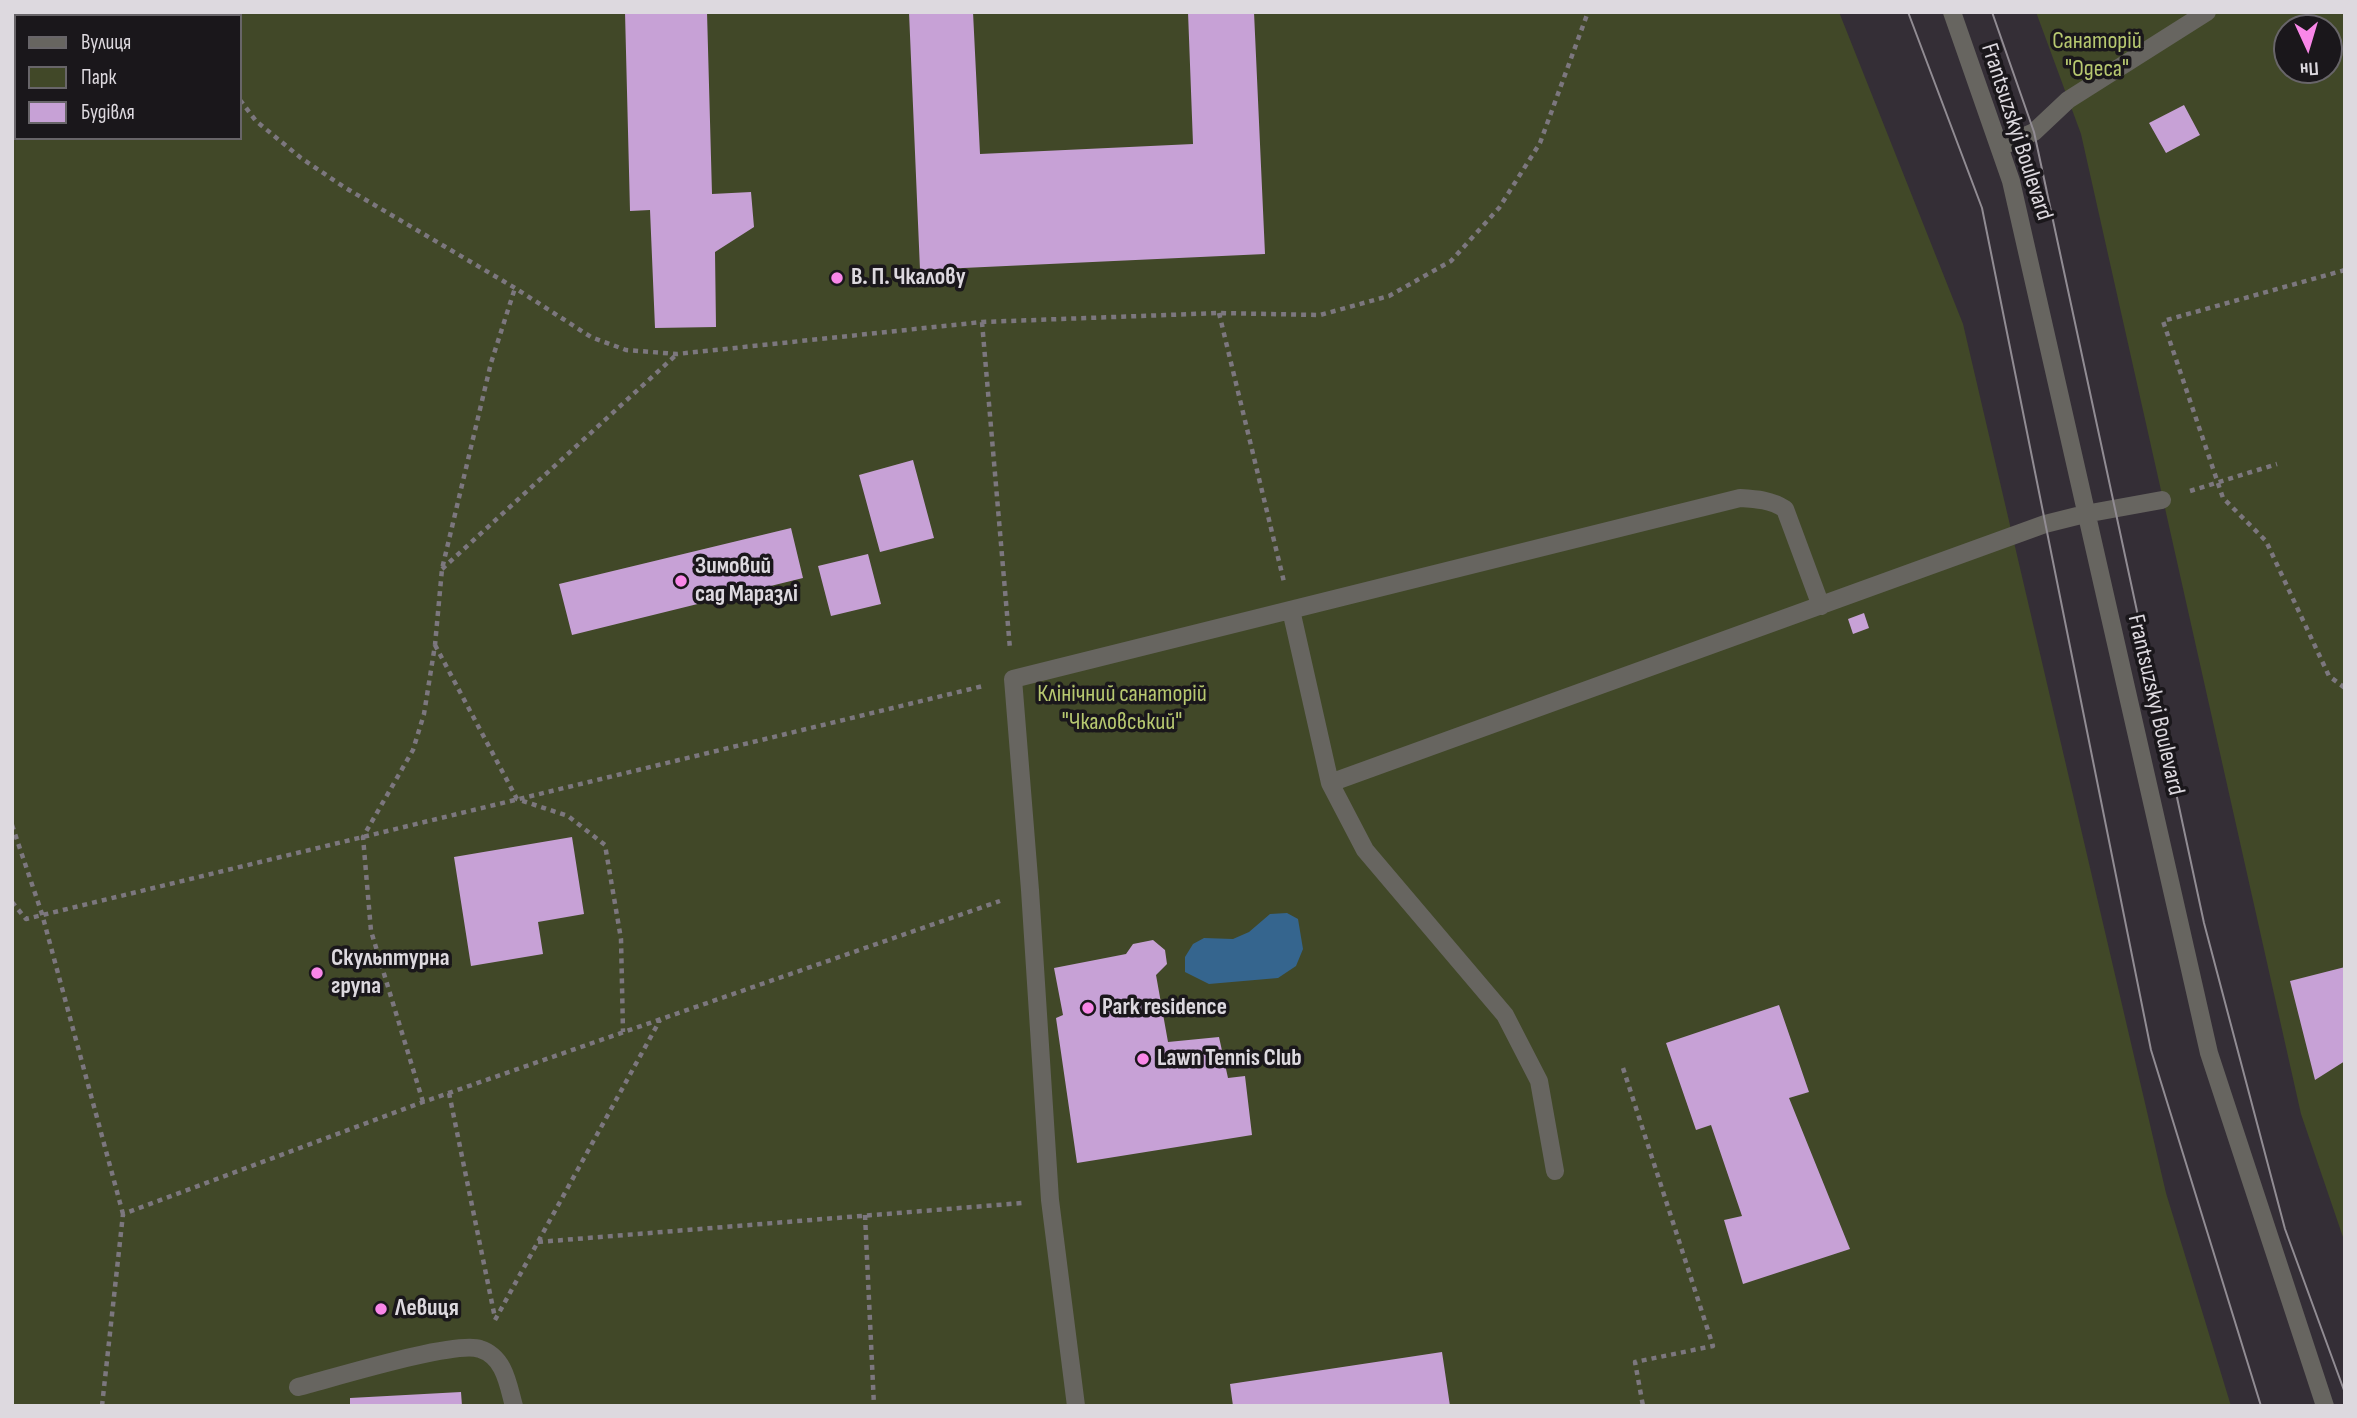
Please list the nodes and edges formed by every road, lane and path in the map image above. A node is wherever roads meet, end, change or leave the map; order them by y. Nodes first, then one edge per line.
1 (1588, 12) edge
2 (1952, 12) edge
3 (2207, 12) edge
4 (242, 103) edge
5 (2000, 147) junction
6 (2345, 270) edge
7 (515, 288) junction
8 (1219, 313) junction
9 (982, 322) junction
10 (677, 354) junction
11 (2277, 464) dead end
12 (2218, 482) junction
13 (2162, 500) joint
14 (2085, 514) junction
15 (442, 569) junction
16 (1821, 606) junction
17 (1291, 610) junction
18 (435, 645) junction
19 (1013, 679) junction
20 (2345, 688) edge
21 (1330, 783) junction
22 (517, 799) junction
23 (12, 825) edge
24 (363, 837) junction
25 (1030, 890) junction
26 (12, 902) edge
27 (42, 914) junction
28 (661, 1019) junction
29 (623, 1032) junction
30 (1623, 1068) dead end
31 (449, 1093) junction
32 (423, 1102) junction
33 (1555, 1171) dead end
34 (1050, 1200) junction
35 (123, 1214) junction
36 (865, 1215) junction
37 (538, 1242) junction
38 (495, 1320) junction
39 (499, 1331) dead end
40 (298, 1387) dead end
41 (102, 1406) edge
42 (513, 1406) edge
43 (874, 1406) edge
44 (1076, 1406) edge
45 (1643, 1406) edge
46 (2325, 1406) edge

1 - 8 path
2 - 5 street, Frantsuzskyi Boulevard
3 - 5 street
4 - 7 path
5 - 14 street, Frantsuzskyi Boulevard
6 - 12 path
7 - 10 path
7 - 15 path
8 - 9 path
8 - 17 path
9 - 10 path
9 - 19 path
10 - 15 path
11 - 12 path
12 - 13 path
12 - 20 path
13 - 14 street
14 - 16 street
14 - 46 street, Frantsuzskyi Boulevard
15 - 18 path
16 - 17 street
16 - 21 street
17 - 19 street
17 - 21 street
18 - 22 path
18 - 24 path
19 - 22 path
19 - 25 street
21 - 33 street
22 - 24 path
22 - 29 path
23 - 27 path
24 - 27 path
24 - 32 path
25 - 28 path
25 - 34 street
26 - 27 path
27 - 35 path
28 - 29 path
28 - 37 path
29 - 31 path
30 - 45 path
31 - 32 path
31 - 38 path
32 - 35 path
34 - 36 path
34 - 44 street
35 - 41 path
36 - 37 path
36 - 43 path
37 - 38 path
38 - 39 path
40 - 42 street

